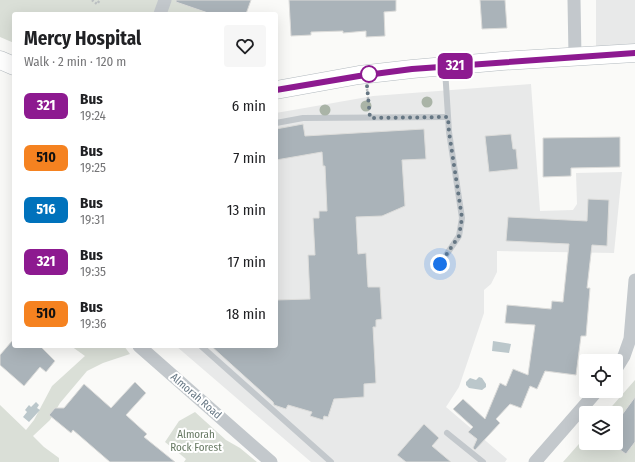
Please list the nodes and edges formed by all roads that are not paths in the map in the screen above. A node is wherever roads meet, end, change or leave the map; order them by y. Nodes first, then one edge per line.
1 (165, 0) edge
2 (574, 0) edge
3 (161, 12) edge
4 (635, 53) edge
5 (575, 56) junction
6 (0, 60) edge
7 (12, 65) edge
8 (445, 66) junction
9 (278, 90) edge
10 (448, 117) junction
11 (278, 123) edge
12 (440, 264) dead end
13 (635, 280) edge
14 (141, 348) edge
15 (203, 348) edge
16 (623, 358) edge
17 (591, 398) edge
18 (447, 433) dead end
19 (329, 460) edge
20 (271, 462) edge
21 (483, 462) edge
22 (535, 462) edge

1 - 3 street
2 - 5 street
4 - 5 main road
5 - 8 main road
6 - 7 main road
8 - 9 main road
8 - 10 lane
10 - 11 lane
10 - 12 lane
13 - 16 street
14 - 20 street, Almorah Road
15 - 19 lane
17 - 22 street
18 - 21 lane

